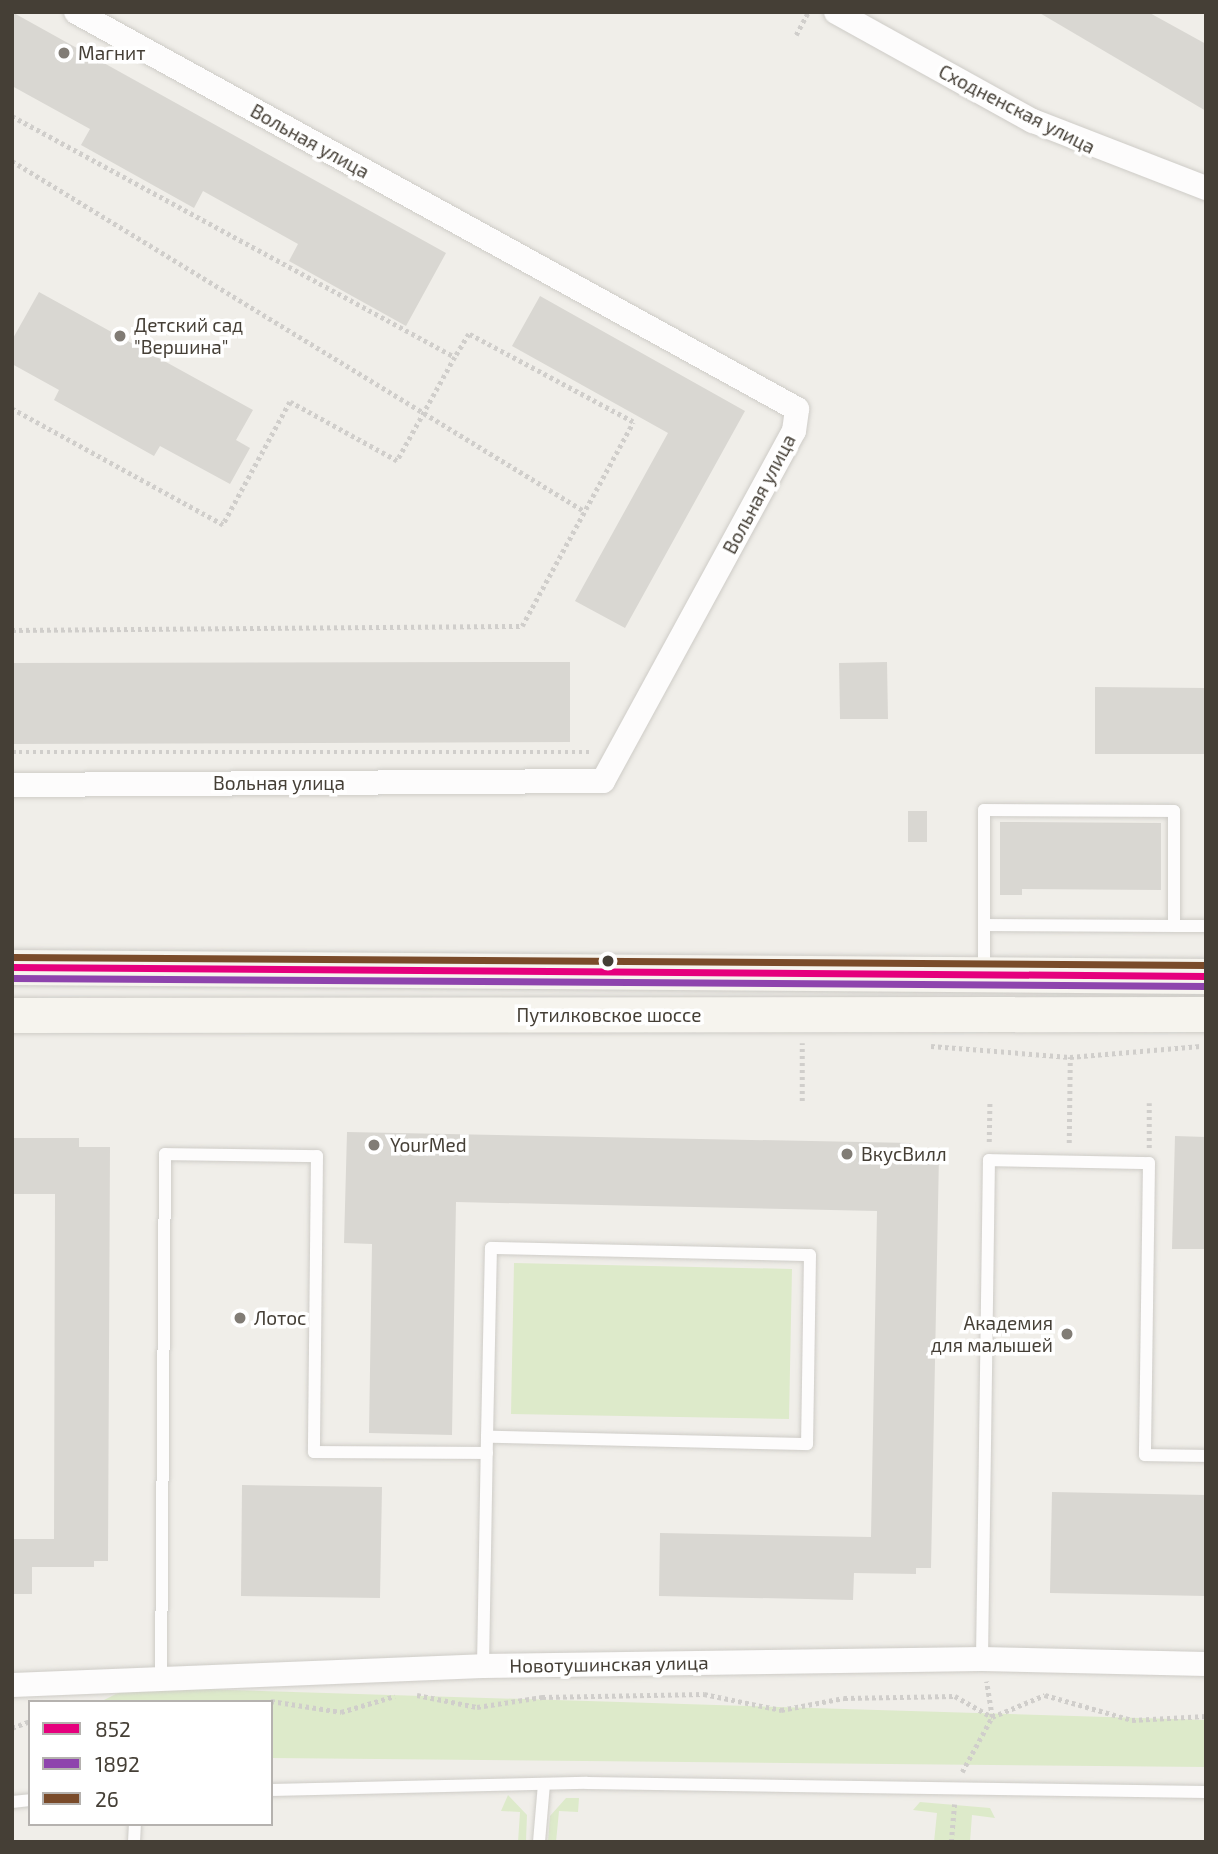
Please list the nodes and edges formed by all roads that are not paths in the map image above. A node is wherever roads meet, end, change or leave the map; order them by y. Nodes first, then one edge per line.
1 (76, 12) edge
2 (836, 12) edge
3 (1206, 188) edge
4 (12, 785) edge
5 (984, 925) junction
6 (1174, 926) junction
7 (1206, 926) edge
8 (12, 967) edge
9 (984, 974) junction
10 (1206, 976) edge
11 (1206, 1014) edge
12 (12, 1015) edge
13 (487, 1437) junction
14 (487, 1454) junction
15 (1206, 1456) edge
16 (982, 1659) junction
17 (1206, 1664) edge
18 (483, 1666) junction
19 (161, 1677) junction
20 (12, 1685) edge
21 (544, 1784) junction
22 (273, 1790) edge
23 (1206, 1792) edge
24 (539, 1842) edge

1 - 4 street, Вольная улица
2 - 3 street, Сходненская улица
5 - 6 lane
5 - 6 lane
5 - 9 lane
6 - 7 lane
8 - 9 main road
9 - 10 main road
11 - 12 main road, Путилковское шоссе
13 - 13 lane
13 - 14 lane
14 - 18 lane
14 - 19 lane
15 - 16 lane
16 - 17 street, Новотушинская улица
16 - 18 street, Новотушинская улица
18 - 19 street, Новотушинская улица
19 - 20 street, Новотушинская улица
21 - 22 lane
21 - 23 lane
21 - 24 lane

